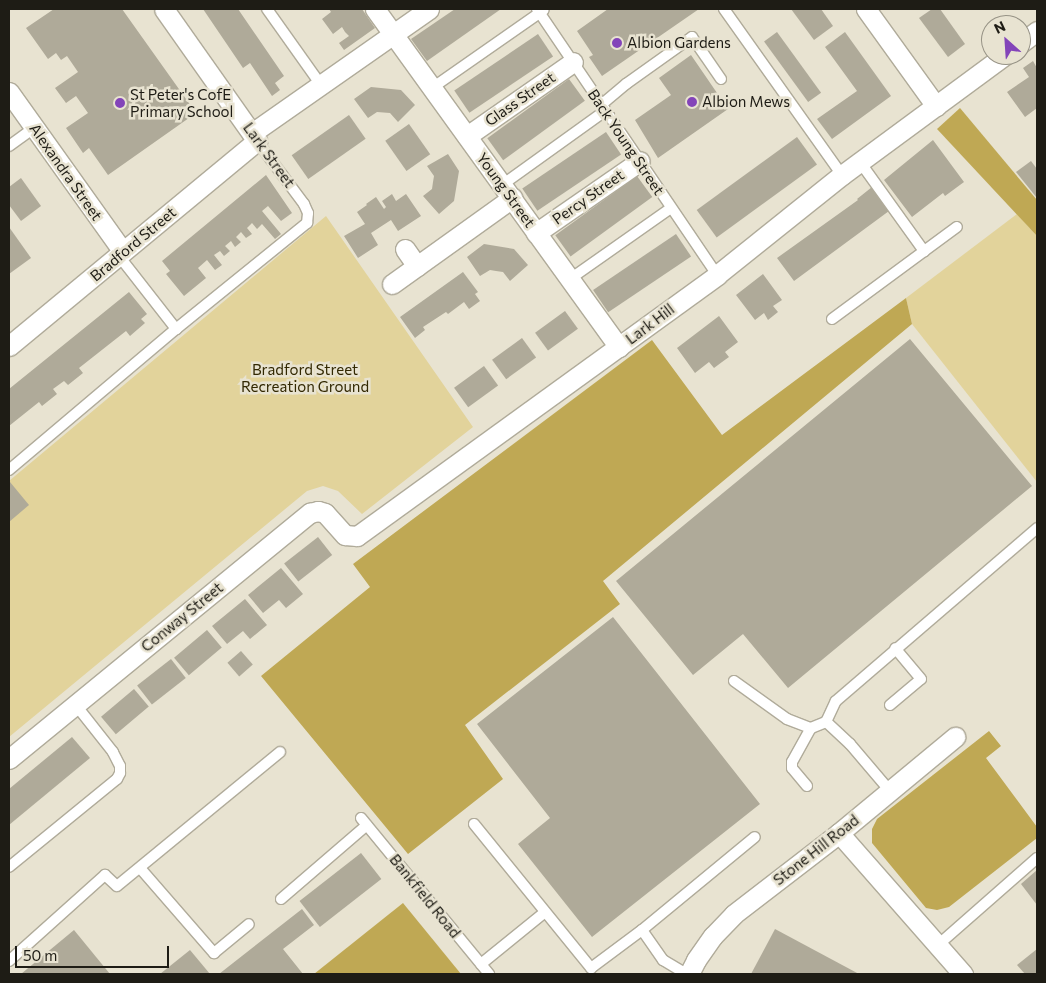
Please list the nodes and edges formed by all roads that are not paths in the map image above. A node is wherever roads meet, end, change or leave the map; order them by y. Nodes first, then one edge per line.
1 (164, 9) edge
2 (267, 9) edge
3 (375, 9) edge
4 (428, 9) edge
5 (724, 9) edge
6 (866, 9) edge
7 (540, 10) edge
8 (393, 34) junction
9 (573, 62) junction
10 (992, 65) edge
11 (721, 79) dead end
12 (321, 85) junction
13 (432, 88) junction
14 (9, 92) edge
15 (936, 106) junction
16 (603, 108) junction
17 (34, 128) junction
18 (467, 136) junction
19 (254, 137) junction
20 (9, 146) edge
21 (640, 161) junction
22 (860, 162) junction
23 (842, 175) junction
24 (507, 192) junction
25 (671, 208) junction
26 (957, 227) dead end
27 (536, 233) junction
28 (405, 249) dead end
29 (924, 251) junction
30 (121, 254) junction
31 (417, 266) junction
32 (717, 275) junction
33 (570, 279) junction
34 (392, 284) dead end
35 (832, 319) dead end
36 (176, 329) junction
37 (9, 346) edge
38 (619, 347) junction
39 (9, 470) edge
40 (1037, 528) edge
41 (357, 536) joint
42 (895, 648) junction
43 (734, 681) dead end
44 (74, 704) junction
45 (890, 705) dead end
46 (826, 722) junction
47 (811, 728) junction
48 (955, 737) dead end
49 (280, 752) dead end
50 (9, 759) edge
51 (807, 786) dead end
52 (890, 790) junction
53 (474, 824) dead end
54 (839, 833) junction
55 (755, 836) dead end
56 (1037, 858) edge
57 (9, 867) edge
58 (140, 868) junction
59 (281, 899) dead end
60 (545, 912) junction
61 (249, 924) dead end
62 (642, 930) junction
63 (938, 945) junction
64 (9, 960) edge
65 (481, 964) junction
66 (489, 974) edge
67 (688, 974) edge
68 (963, 974) edge

1 - 19 street, Lark Street
2 - 12 lane
3 - 8 street, Young Street
4 - 8 street, Bradford Street
5 - 23 lane
6 - 15 street
7 - 9 lane, Back Young Street
7 - 13 lane
8 - 12 street, Bradford Street
8 - 13 street, Young Street
9 - 16 lane, Back Young Street
9 - 18 street, Glass Street
10 - 15 street, Lark Hill
11 - 16 lane
12 - 19 street, Bradford Street
13 - 18 street, Young Street
14 - 17 street, Alexandra Street
15 - 22 street, Lark Hill
16 - 21 lane, Back Young Street
16 - 24 lane
17 - 20 lane
17 - 30 street, Alexandra Street
18 - 24 street, Young Street
19 - 30 street, Bradford Street
19 - 36 lane, Lark Street
21 - 25 lane, Back Young Street
21 - 27 street, Percy Street
22 - 23 street, Lark Hill
22 - 29 lane
23 - 32 street, Lark Hill
24 - 27 street, Young Street
24 - 31 street
25 - 32 lane, Back Young Street
25 - 33 lane
26 - 29 lane
27 - 33 street, Young Street
28 - 31 street
29 - 35 lane
30 - 36 lane
30 - 37 street, Bradford Street
31 - 34 street
32 - 38 street, Lark Hill
33 - 38 street, Young Street
36 - 39 lane
38 - 41 street, Lark Hill
40 - 42 lane
41 - 44 street, Conway Street
42 - 45 lane
42 - 46 lane
43 - 47 lane
44 - 50 street, Conway Street
44 - 57 lane
46 - 47 lane
46 - 52 lane
47 - 51 lane
48 - 52 street, Stone Hill Road
49 - 58 lane
52 - 54 street, Stone Hill Road
53 - 60 lane
54 - 63 street
54 - 67 street, Stone Hill Road
55 - 62 lane
56 - 63 lane
58 - 61 lane
58 - 64 lane
59 - 65 lane, Bankfield Road
60 - 62 lane
60 - 65 lane
62 - 67 lane
63 - 68 street
65 - 66 lane, Bankfield Road

